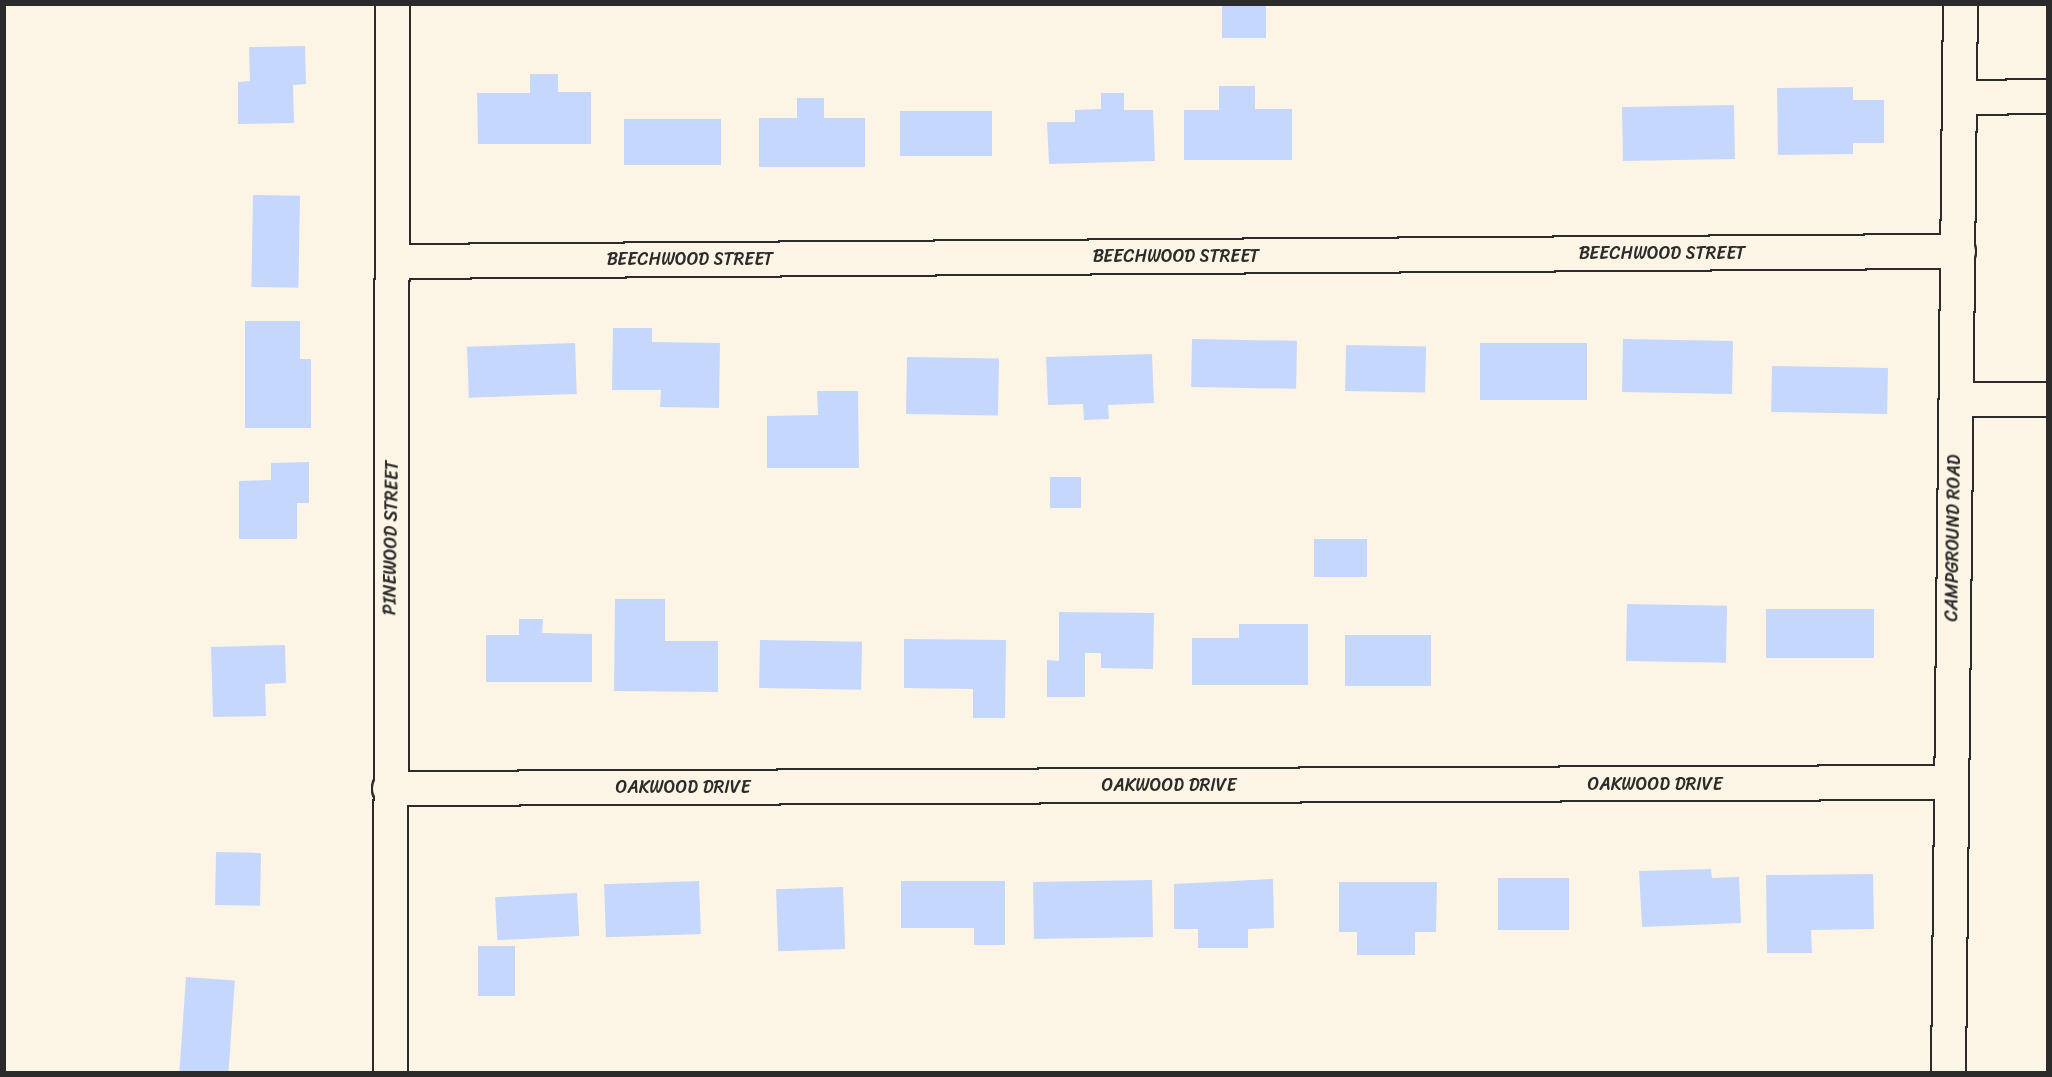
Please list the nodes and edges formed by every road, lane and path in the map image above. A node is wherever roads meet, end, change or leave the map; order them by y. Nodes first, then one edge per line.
1 (392, 4) edge
2 (1960, 4) edge
3 (2048, 96) edge
4 (1959, 97) junction
5 (1958, 251) junction
6 (394, 261) junction
7 (1956, 399) junction
8 (2048, 399) edge
9 (1949, 782) junction
10 (389, 788) junction
11 (390, 1072) edge
12 (1948, 1072) edge

1 - 6 street, PINEWOOD STREET
2 - 4 street, CAMPGROUND ROAD
3 - 4 street
4 - 5 street, CAMPGROUND ROAD
5 - 6 street, BEECHWOOD STREET
5 - 7 street, CAMPGROUND ROAD
6 - 10 street, PINEWOOD STREET
7 - 8 street
7 - 9 street, CAMPGROUND ROAD
9 - 10 street, OAKWOOD DRIVE
9 - 12 street, CAMPGROUND ROAD
10 - 11 street, PINEWOOD STREET

